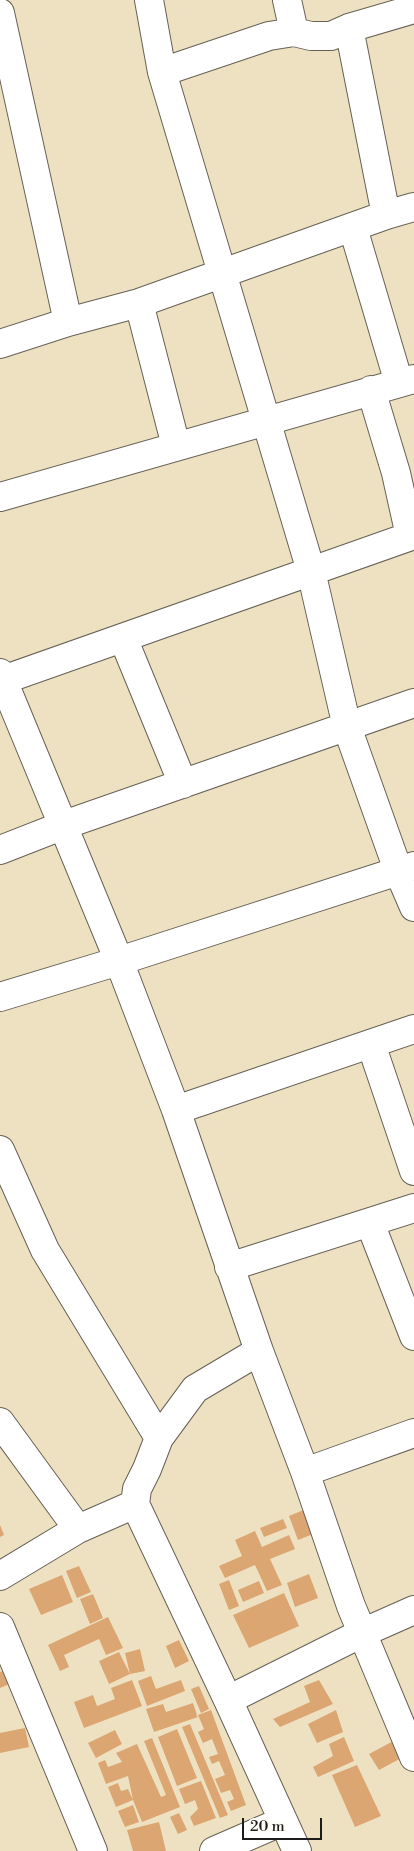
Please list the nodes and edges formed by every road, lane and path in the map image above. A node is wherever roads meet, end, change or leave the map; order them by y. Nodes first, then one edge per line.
1 (149, 0) edge
2 (288, 0) edge
3 (414, 9) edge
4 (0, 13) edge
5 (349, 28) junction
6 (294, 32) junction
7 (162, 72) junction
8 (414, 207) edge
9 (386, 215) junction
10 (353, 228) junction
11 (222, 273) junction
12 (139, 304) junction
13 (68, 322) junction
14 (0, 344) edge
15 (406, 381) edge
16 (371, 390) junction
17 (265, 421) junction
18 (176, 446) junction
19 (405, 471) edge
20 (0, 496) edge
21 (412, 536) edge
22 (311, 572) junction
23 (123, 638) junction
24 (1, 678) edge
25 (414, 703) edge
26 (347, 727) junction
27 (184, 784) junction
28 (64, 825) junction
29 (0, 850) edge
30 (406, 868) edge
31 (414, 907) edge
32 (119, 961) junction
33 (0, 997) edge
34 (414, 1029) edge
35 (371, 1044) junction
36 (176, 1110) junction
37 (0, 1150) edge
38 (414, 1171) edge
39 (414, 1208) edge
40 (370, 1223) junction
41 (229, 1267) junction
42 (414, 1336) edge
43 (259, 1351) junction
44 (0, 1422) edge
45 (414, 1432) edge
46 (160, 1438) junction
47 (305, 1472) junction
48 (135, 1504) junction
49 (78, 1529) junction
50 (0, 1576) edge
51 (414, 1610) edge
52 (0, 1627) edge
53 (362, 1634) junction
54 (228, 1700) junction
55 (414, 1757) edge
56 (284, 1821) junction
57 (93, 1851) edge
58 (214, 1851) edge
59 (297, 1851) edge

1 - 7 street
2 - 6 street
3 - 5 street
4 - 13 street
5 - 6 street
5 - 9 street
6 - 7 street
7 - 11 street
8 - 9 street
9 - 10 street
10 - 11 street
10 - 15 street
11 - 12 street
11 - 17 street
12 - 13 street
12 - 18 street
13 - 14 street
15 - 16 street
16 - 17 street
16 - 19 street
17 - 18 street
17 - 22 street
18 - 20 street
19 - 21 street
21 - 22 street
22 - 23 street
22 - 26 street
23 - 24 street
23 - 27 street
24 - 28 street
25 - 26 street
26 - 27 street
26 - 30 street
27 - 28 street
28 - 29 street
28 - 32 street
30 - 31 street
30 - 32 street
32 - 33 street
32 - 36 street
34 - 35 street
35 - 36 street
35 - 38 street
36 - 41 street
37 - 46 street
39 - 40 street
40 - 41 street
40 - 42 street
41 - 43 street
43 - 46 street
43 - 47 street
44 - 49 street
45 - 47 street
46 - 48 street
47 - 53 street
48 - 49 street
48 - 54 street
49 - 50 street
51 - 53 street
52 - 57 street
53 - 54 street
53 - 55 street
54 - 56 street
56 - 58 street
56 - 59 street

